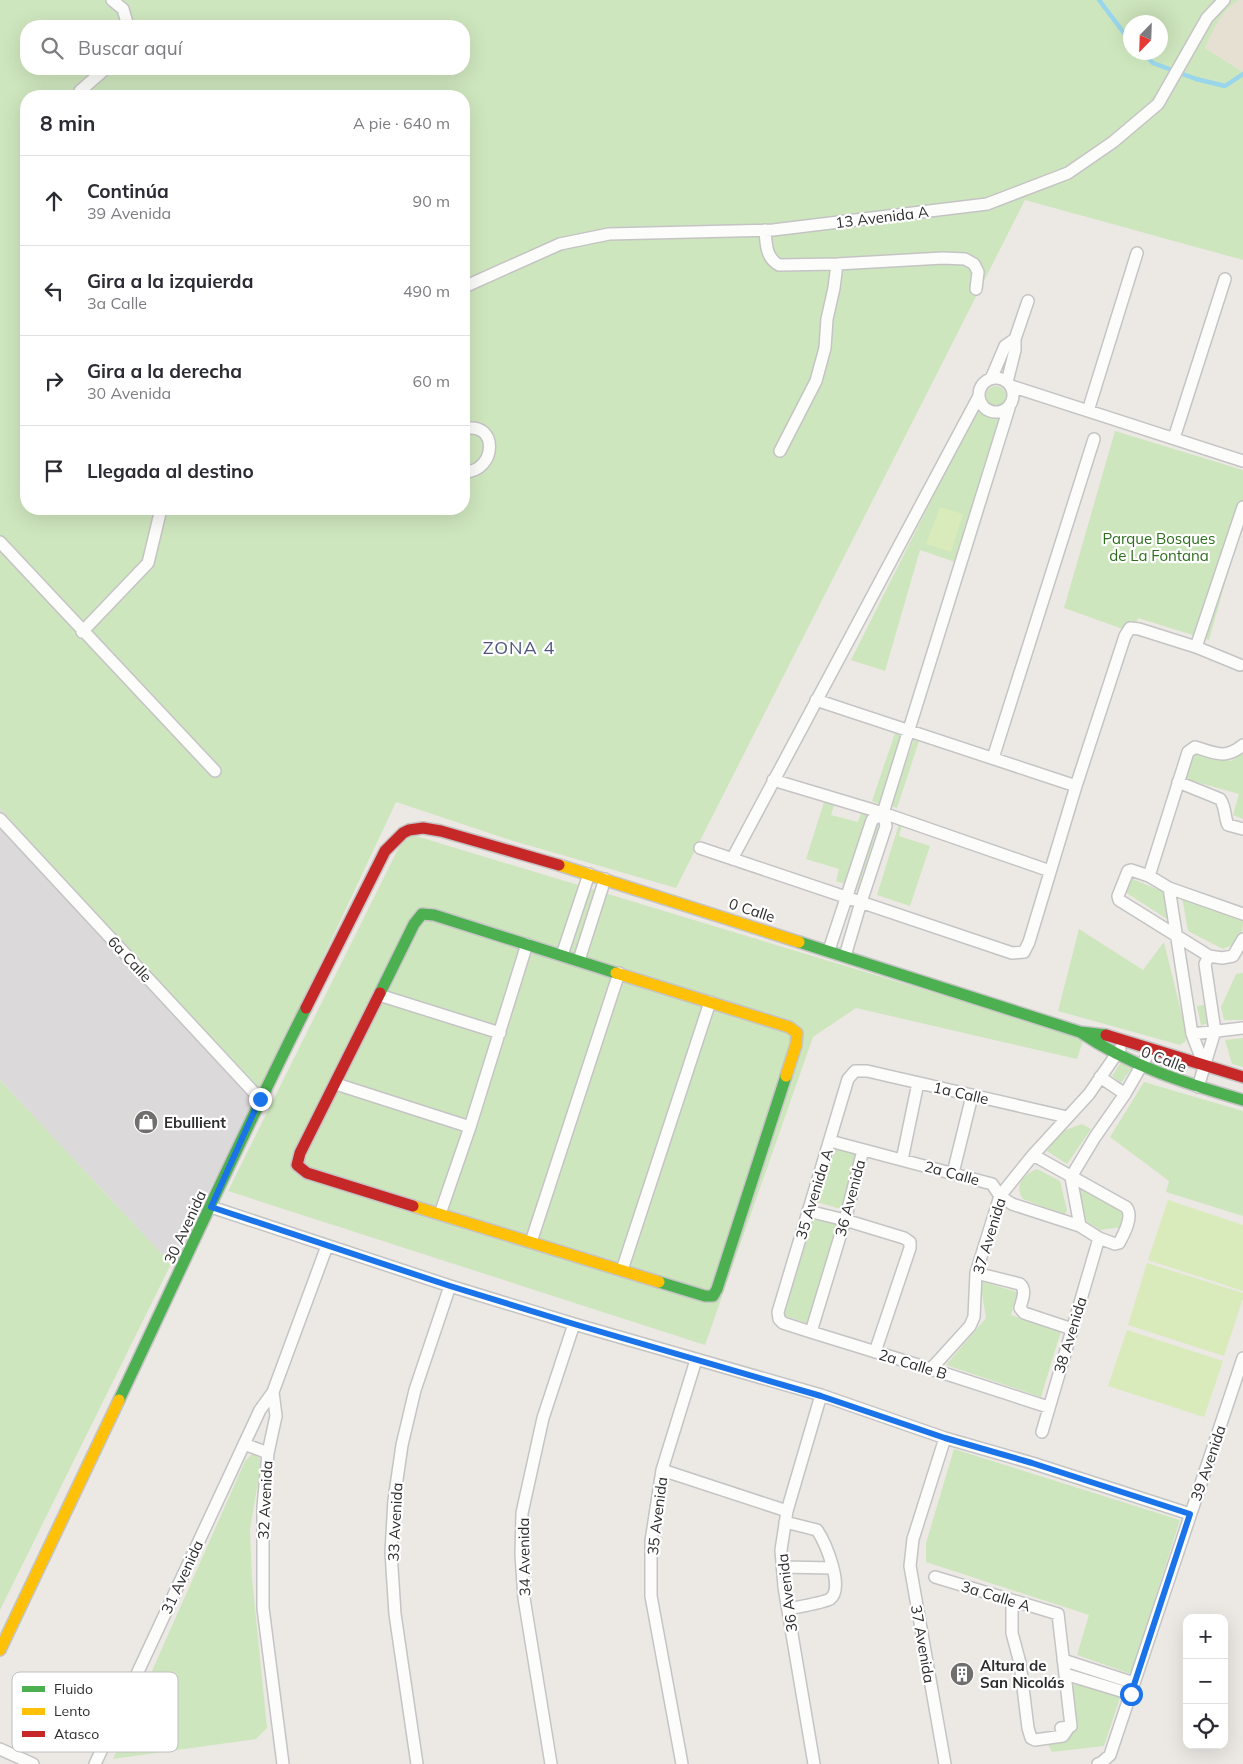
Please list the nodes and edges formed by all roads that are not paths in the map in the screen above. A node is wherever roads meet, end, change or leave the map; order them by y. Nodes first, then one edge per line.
1 (112, 0) edge
2 (1224, 0) edge
3 (126, 20) edge
4 (99, 75) edge
5 (81, 90) edge
6 (764, 230) junction
7 (1137, 253) dead end
8 (837, 264) junction
9 (1225, 279) dead end
10 (470, 284) edge
11 (976, 289) dead end
12 (1028, 301) dead end
13 (1015, 339) junction
14 (991, 379) junction
15 (1009, 384) junction
16 (979, 396) junction
17 (1009, 408) junction
18 (1088, 411) junction
19 (470, 428) edge
20 (1174, 438) junction
21 (1094, 439) dead end
22 (780, 451) dead end
23 (1243, 461) edge
24 (470, 471) edge
25 (1243, 507) edge
26 (160, 515) edge
27 (0, 542) edge
28 (82, 632) junction
29 (1196, 646) junction
30 (1240, 664) dead end
31 (816, 700) junction
32 (909, 730) junction
33 (1243, 745) edge
34 (993, 758) junction
35 (215, 771) dead end
36 (773, 780) junction
37 (1178, 782) junction
38 (1076, 786) junction
39 (883, 813) junction
40 (0, 819) edge
41 (412, 828) joint
42 (1243, 829) edge
43 (700, 848) dead end
44 (732, 859) junction
45 (1050, 871) junction
46 (589, 874) junction
47 (1149, 876) junction
48 (605, 879) junction
49 (1169, 888) junction
50 (845, 898) junction
51 (860, 902) junction
52 (1243, 914) edge
53 (573, 924) junction
54 (589, 930) junction
55 (1176, 934) junction
56 (1243, 939) edge
57 (527, 944) junction
58 (829, 950) junction
59 (562, 955) junction
60 (845, 956) junction
61 (1209, 956) junction
62 (579, 960) junction
63 (619, 973) junction
64 (379, 995) junction
65 (1199, 1000) junction
66 (710, 1002) junction
67 (1243, 1028) edge
68 (1214, 1031) junction
69 (1080, 1032) junction
70 (500, 1033) junction
71 (1192, 1034) junction
72 (1125, 1041) junction
73 (1151, 1049) junction
74 (1116, 1054) junction
75 (1204, 1065) junction
76 (1141, 1068) junction
77 (855, 1071) joint
78 (1243, 1077) edge
79 (1100, 1078) junction
80 (918, 1083) junction
81 (336, 1084) junction
82 (1198, 1087) junction
83 (1126, 1094) junction
84 (972, 1096) junction
85 (260, 1099) junction
86 (1243, 1100) edge
87 (1067, 1117) junction
88 (470, 1127) junction
89 (830, 1141) junction
90 (863, 1150) junction
91 (1033, 1155) junction
92 (902, 1160) junction
93 (953, 1173) junction
94 (1071, 1177) junction
95 (1000, 1196) junction
96 (211, 1207) junction
97 (808, 1211) junction
98 (440, 1214) junction
99 (844, 1220) junction
100 (1080, 1226) junction
101 (1099, 1238) junction
102 (532, 1242) junction
103 (328, 1246) junction
104 (622, 1270) junction
105 (976, 1273) junction
106 (450, 1286) junction
107 (779, 1319) joint
108 (574, 1324) junction
109 (1072, 1329) junction
110 (811, 1332) junction
111 (875, 1352) junction
112 (1243, 1358) edge
113 (696, 1360) junction
114 (931, 1369) junction
115 (273, 1392) junction
116 (821, 1396) junction
117 (1048, 1407) junction
118 (1042, 1432) dead end
119 (945, 1438) junction
120 (244, 1444) junction
121 (268, 1453) junction
122 (662, 1470) junction
123 (1190, 1514) junction
124 (786, 1516) junction
125 (783, 1567) junction
126 (833, 1568) junction
127 (935, 1577) dead end
128 (1012, 1600) junction
129 (788, 1609) junction
130 (0, 1650) edge
131 (1063, 1660) junction
132 (138, 1672) edge
133 (1065, 1674) junction
134 (1132, 1689) junction
135 (0, 1750) edge
136 (101, 1752) edge
137 (33, 1764) edge
138 (95, 1764) edge
139 (283, 1764) edge
140 (418, 1764) edge
141 (551, 1764) edge
142 (682, 1764) edge
143 (814, 1764) edge
144 (945, 1764) edge
145 (1099, 1764) edge

1 - 3 street
2 - 6 street, 13 Avenida A
4 - 5 street
6 - 8 street
6 - 10 street, 13 Avenida A
7 - 18 street
8 - 11 street
8 - 22 street
9 - 20 street
12 - 13 street
13 - 14 street
13 - 15 street
14 - 15 street
14 - 16 street
15 - 17 street
15 - 18 street
16 - 17 street
16 - 31 street
17 - 32 street
18 - 20 street
19 - 24 street
20 - 23 street
21 - 34 street
25 - 29 street
26 - 28 street
27 - 28 street
28 - 35 street
29 - 30 street
29 - 38 street
31 - 32 street
31 - 36 street
32 - 34 street
32 - 39 street
33 - 37 street
34 - 38 street
36 - 39 street
36 - 44 street
37 - 42 street
37 - 47 street
38 - 45 street
39 - 45 street
39 - 50 street
39 - 51 street
40 - 85 street, 6a Calle
41 - 46 street, 0 Calle
41 - 85 street, 30 Avenida
43 - 44 street
44 - 50 street
45 - 51 street
46 - 48 street, 0 Calle
46 - 53 street
47 - 49 street
47 - 55 street
48 - 54 street
48 - 58 street, 0 Calle
49 - 52 street
49 - 55 street
50 - 51 street
50 - 58 street
51 - 60 street
53 - 54 street
53 - 59 street
54 - 62 street
55 - 61 street
55 - 65 street
56 - 61 street
57 - 59 street
57 - 64 street
57 - 70 street
58 - 60 street, 0 Calle
59 - 62 street
60 - 69 street, 0 Calle
61 - 65 street
62 - 63 street
63 - 66 street
63 - 102 street
64 - 70 street
64 - 81 street
65 - 68 street
65 - 71 street
66 - 104 street
66 - 104 street
67 - 68 street
68 - 71 street
68 - 75 street
69 - 72 street, 0 Calle
69 - 74 street, 0 Calle
70 - 88 street
71 - 75 street
72 - 73 street, 0 Calle
72 - 74 street, 37 Avenida
73 - 75 street, 0 Calle
73 - 76 street
74 - 76 street, 0 Calle
74 - 79 street, 37 Avenida
75 - 78 street, 0 Calle
75 - 82 street
76 - 82 street, 0 Calle
76 - 83 street
77 - 80 street, 1a Calle
77 - 89 street, 35 Avenida A
79 - 83 street
79 - 87 street, 37 Avenida
80 - 84 street, 1a Calle
80 - 92 street
81 - 88 street
81 - 98 street
82 - 86 street, 0 Calle
83 - 94 street
84 - 87 street, 1a Calle
84 - 93 street
85 - 96 street, 30 Avenida
87 - 91 street, 37 Avenida
88 - 98 street
89 - 90 street, 2a Calle
89 - 97 street, 35 Avenida A
90 - 92 street, 2a Calle
90 - 99 street, 36 Avenida
91 - 94 street
91 - 95 street, 37 Avenida
92 - 93 street, 2a Calle
93 - 95 street, 2a Calle
94 - 100 street
94 - 101 street, 2a Calle
95 - 100 street, 2a Calle
95 - 105 street, 37 Avenida
96 - 103 street
96 - 130 street, 30 Avenida
97 - 99 street
97 - 107 street, 35 Avenida A
98 - 102 street
99 - 110 street, 36 Avenida
99 - 111 street
100 - 101 street, 2a Calle
101 - 109 street, 38 Avenida
102 - 104 street
103 - 106 street
103 - 115 street, 32 Avenida
105 - 109 street
105 - 114 street, 37 Avenida
106 - 108 street
106 - 140 street, 33 Avenida
107 - 110 street, 2a Calle B
108 - 113 street
108 - 141 street, 34 Avenida
109 - 117 street, 38 Avenida
110 - 111 street, 2a Calle B
111 - 114 street, 2a Calle B
112 - 123 street, 39 Avenida
113 - 116 street
113 - 122 street, 35 Avenida
114 - 117 street, 2a Calle B
115 - 120 street, 31 Avenida
115 - 121 street, 32 Avenida
116 - 119 street
116 - 124 street, 36 Avenida
117 - 118 street, 38 Avenida
119 - 123 street
119 - 144 street, 37 Avenida
120 - 121 street
120 - 132 street, 31 Avenida
121 - 139 street, 32 Avenida
122 - 124 street
122 - 142 street, 35 Avenida
123 - 134 street, 39 Avenida
124 - 125 street, 36 Avenida
124 - 126 street
125 - 126 street
125 - 129 street, 36 Avenida
126 - 129 street
127 - 128 street, 3a Calle A
128 - 131 street, 3a Calle A
128 - 133 street
129 - 143 street, 36 Avenida
131 - 133 street
131 - 134 street
133 - 134 street
134 - 145 street, 39 Avenida
135 - 137 street
136 - 138 street, 31 Avenida

